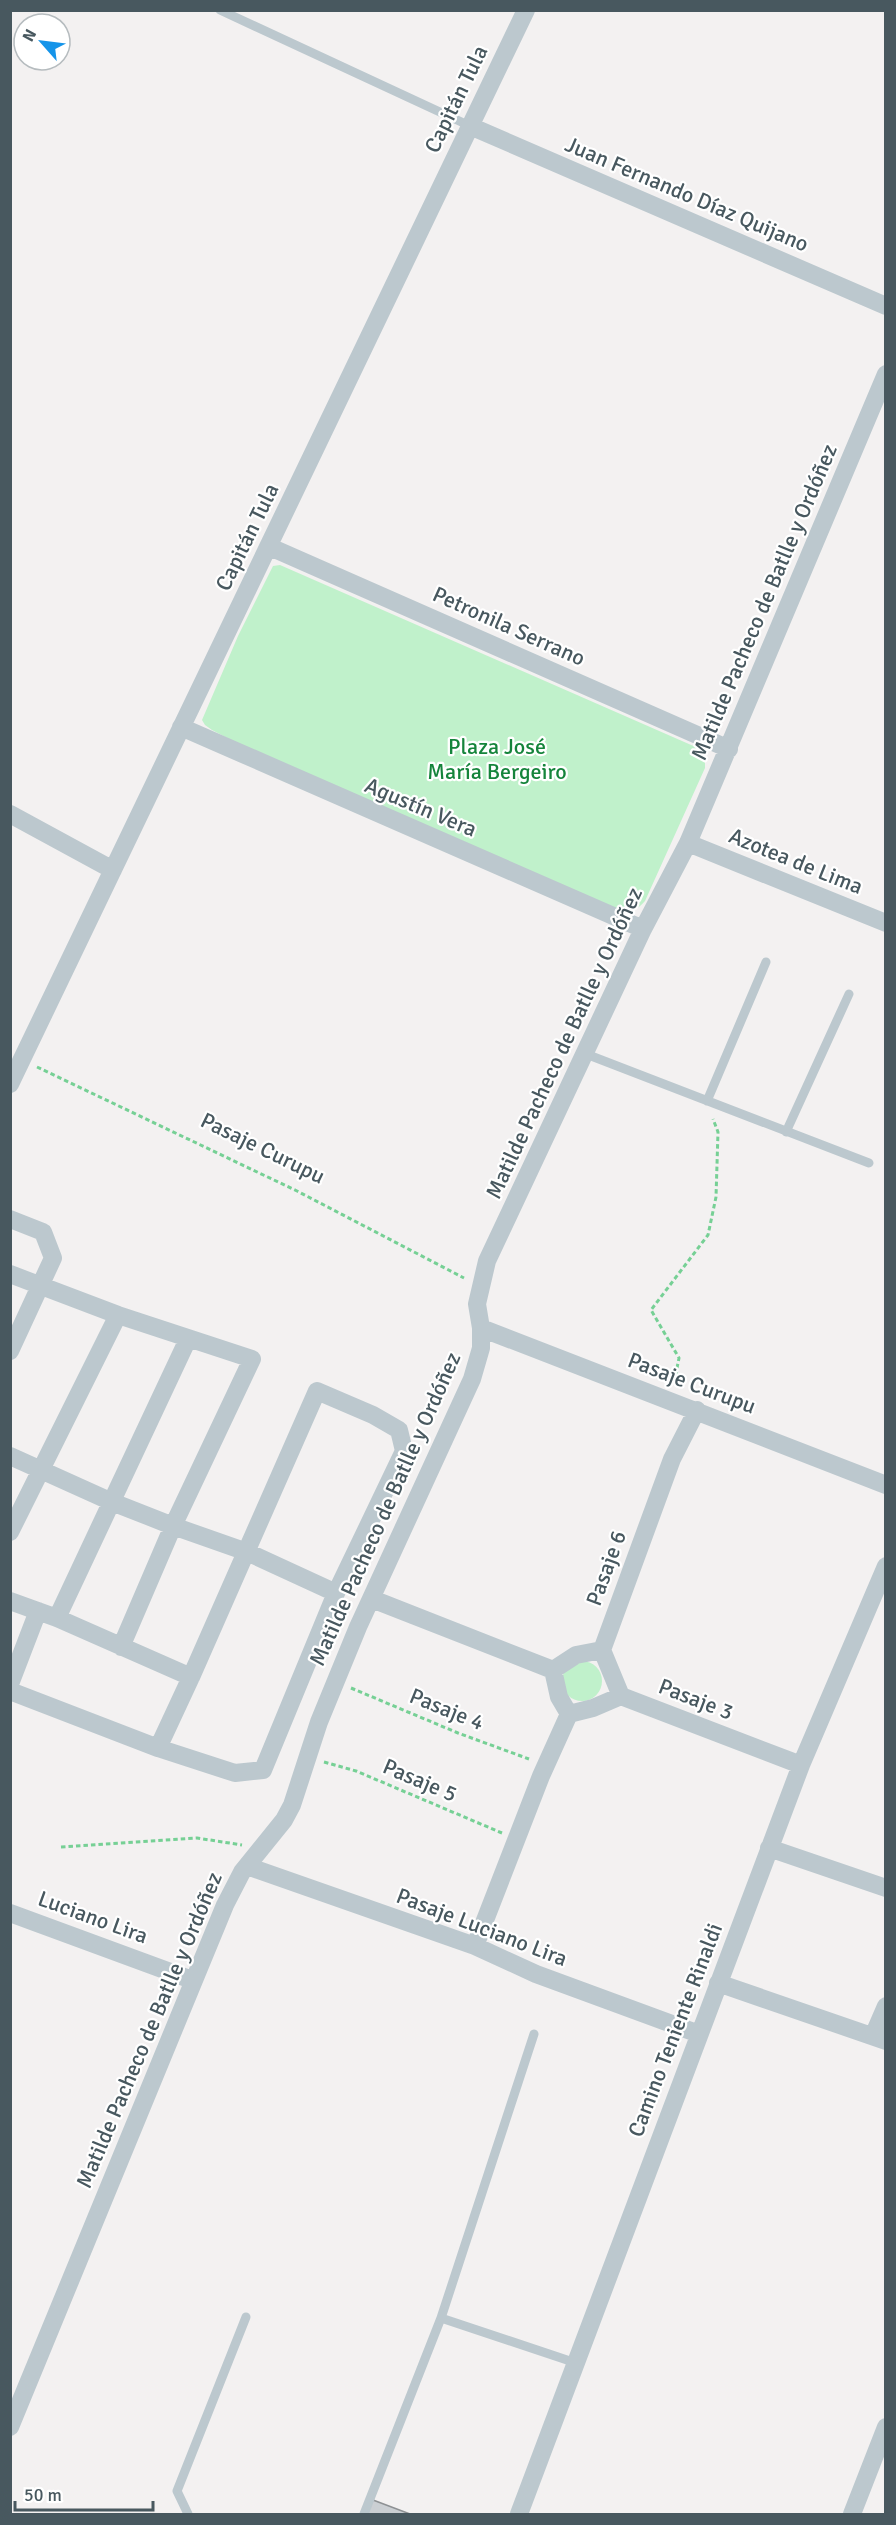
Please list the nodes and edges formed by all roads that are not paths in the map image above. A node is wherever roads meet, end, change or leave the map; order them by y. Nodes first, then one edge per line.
1 (220, 10) edge
2 (526, 10) edge
3 (470, 126) junction
4 (885, 306) edge
5 (885, 374) edge
6 (270, 547) junction
7 (181, 728) junction
8 (729, 749) junction
9 (10, 814) edge
10 (688, 843) junction
11 (113, 870) junction
12 (885, 923) edge
13 (643, 928) junction
14 (766, 962) dead end
15 (849, 994) dead end
16 (586, 1054) junction
17 (10, 1084) edge
18 (707, 1101) junction
19 (786, 1132) junction
20 (869, 1163) dead end
21 (10, 1219) edge
22 (10, 1274) edge
23 (41, 1285) junction
24 (118, 1315) junction
25 (481, 1328) junction
26 (188, 1339) junction
27 (10, 1351) edge
28 (697, 1410) junction
29 (10, 1456) edge
30 (41, 1470) junction
31 (885, 1485) edge
32 (112, 1502) junction
33 (173, 1526) junction
34 (10, 1532) edge
35 (247, 1552) junction
36 (885, 1567) edge
37 (336, 1593) junction
38 (372, 1599) junction
39 (10, 1601) edge
40 (38, 1611) junction
41 (57, 1618) junction
42 (121, 1647) junction
43 (602, 1650) junction
44 (553, 1670) junction
45 (191, 1677) junction
46 (10, 1684) edge
47 (10, 1691) edge
48 (621, 1696) junction
49 (570, 1714) junction
50 (158, 1748) junction
51 (801, 1765) junction
52 (769, 1848) junction
53 (246, 1866) junction
54 (885, 1888) edge
55 (10, 1912) edge
56 (475, 1946) junction
57 (192, 1980) junction
58 (718, 1983) junction
59 (885, 2006) edge
60 (534, 2034) dead end
61 (699, 2034) junction
62 (879, 2039) edge
63 (246, 2317) dead end
64 (441, 2318) junction
65 (576, 2363) junction
66 (10, 2427) edge
67 (885, 2427) edge
68 (188, 2514) edge
69 (364, 2514) edge
70 (519, 2514) edge
71 (852, 2514) edge

1 - 3 lane
2 - 3 street, Capitán Tula
3 - 4 street, Juan Fernando Díaz Quijano
3 - 6 street, Capitán Tula
5 - 8 street, Matilde Pacheco de Batlle y Ordóñez
6 - 7 street, Capitán Tula
6 - 8 street, Petronila Serrano
7 - 11 street, Capitán Tula
7 - 13 street, Agustín Vera
8 - 10 street, Matilde Pacheco de Batlle y Ordóñez
9 - 11 street
10 - 12 street, Azotea de Lima
10 - 13 street, Matilde Pacheco de Batlle y Ordóñez
11 - 17 street, Capitán Tula
13 - 16 street, Matilde Pacheco de Batlle y Ordóñez
14 - 18 lane
15 - 19 lane
16 - 18 lane
16 - 25 street, Matilde Pacheco de Batlle y Ordóñez
18 - 19 lane
19 - 20 lane
21 - 23 street
22 - 23 street
23 - 24 street
23 - 27 street
24 - 26 street
24 - 30 street
25 - 28 street, Pasaje Curupu
25 - 38 street, Matilde Pacheco de Batlle y Ordóñez
26 - 32 street
26 - 33 street
28 - 31 street, Pasaje Curupu
28 - 43 street, Pasaje 6
29 - 30 street
30 - 32 street
30 - 34 street
32 - 33 street
32 - 41 street
33 - 35 street
33 - 42 street
35 - 37 street
35 - 37 street
35 - 45 street
36 - 51 street, Camino Teniente Rinaldi
37 - 50 street
38 - 44 street
38 - 53 street, Matilde Pacheco de Batlle y Ordóñez
39 - 40 street
40 - 41 street
40 - 46 street
41 - 42 street
42 - 45 street
43 - 44 street
43 - 48 street
44 - 49 street
45 - 50 street
47 - 50 street
48 - 49 street
48 - 51 street, Pasaje 3
49 - 56 street
51 - 52 street, Camino Teniente Rinaldi
52 - 54 street
52 - 58 street, Camino Teniente Rinaldi
53 - 56 street, Pasaje Luciano Lira
53 - 57 street, Matilde Pacheco de Batlle y Ordóñez
55 - 57 street, Luciano Lira
56 - 61 street, Pasaje Luciano Lira
57 - 66 street, Matilde Pacheco de Batlle y Ordóñez
58 - 61 street, Camino Teniente Rinaldi
58 - 62 street
59 - 62 street
60 - 64 lane
61 - 65 street, Camino Teniente Rinaldi
63 - 68 lane
64 - 65 lane
64 - 69 lane
65 - 70 street, Camino Teniente Rinaldi
67 - 71 street

